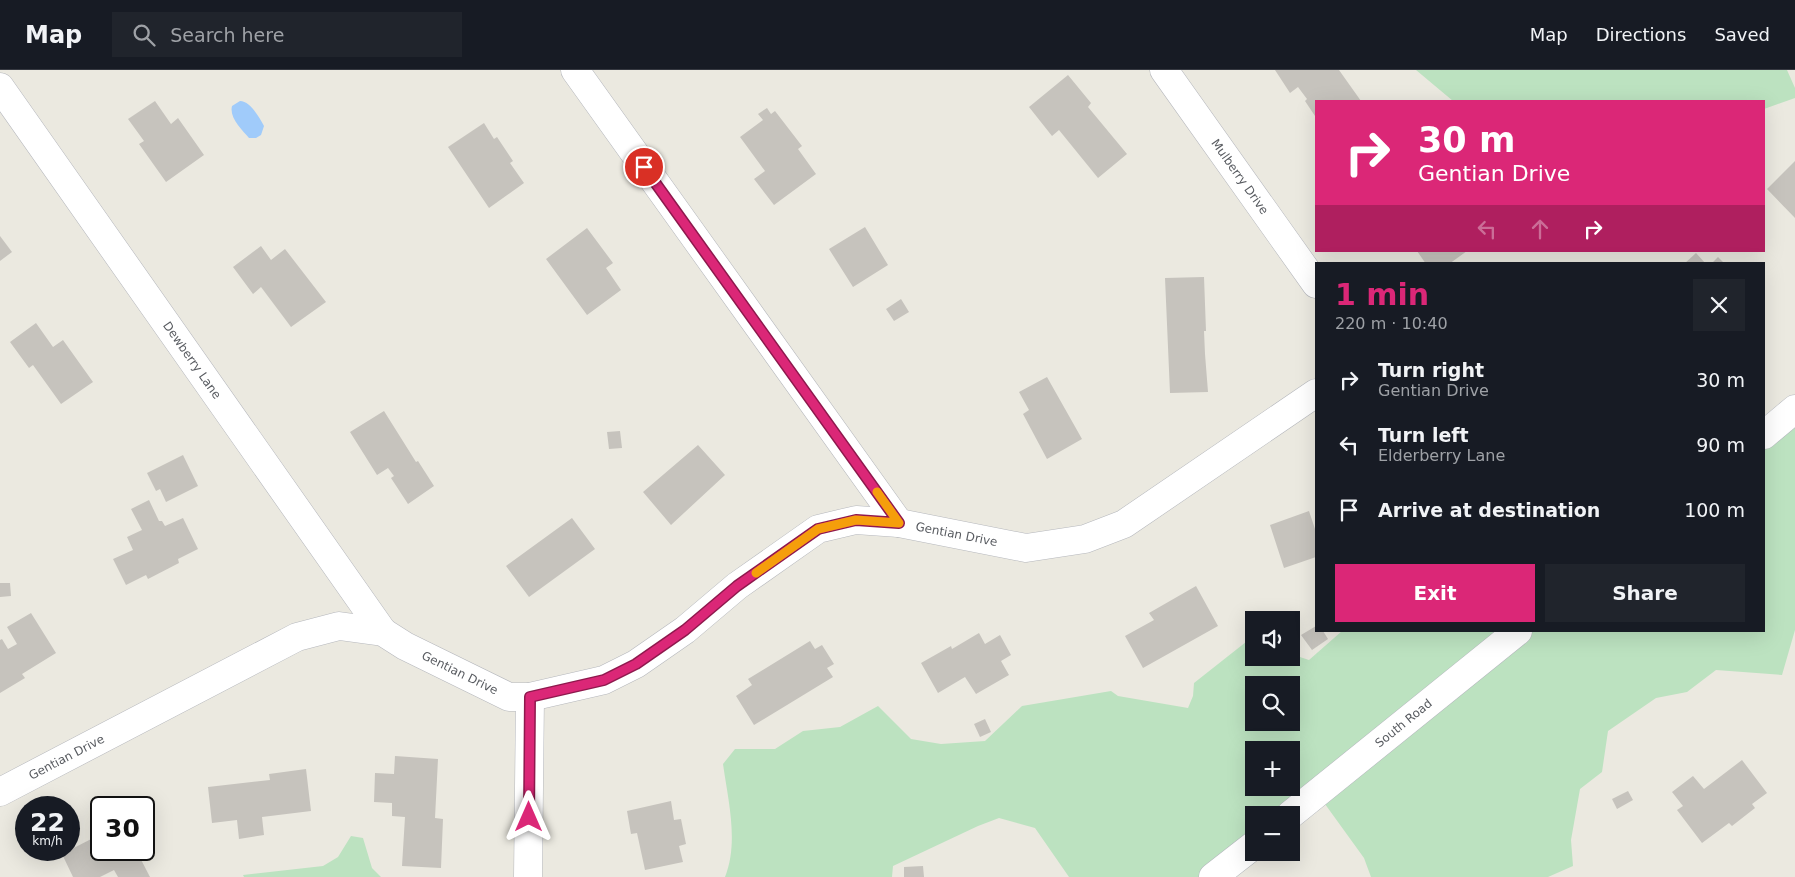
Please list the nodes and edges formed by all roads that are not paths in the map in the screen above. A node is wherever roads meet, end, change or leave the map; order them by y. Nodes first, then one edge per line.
1 (575, 70) edge
2 (1164, 70) edge
3 (0, 87) edge
4 (1315, 283) edge
5 (1315, 394) edge
6 (1795, 409) edge
7 (1765, 434) edge
8 (899, 523) junction
9 (383, 632) junction
10 (1517, 632) edge
11 (530, 697) junction
12 (0, 792) edge
13 (1300, 807) edge
14 (1245, 851) edge
15 (528, 877) edge
16 (1214, 877) edge

1 - 8 street
2 - 4 street, Mulberry Drive
3 - 9 street, Dewberry Lane
5 - 8 street, Gentian Drive
6 - 7 street
8 - 11 street, Gentian Drive
9 - 11 street, Gentian Drive
9 - 12 street, Gentian Drive
10 - 13 street, South Road
11 - 15 street
14 - 16 street

